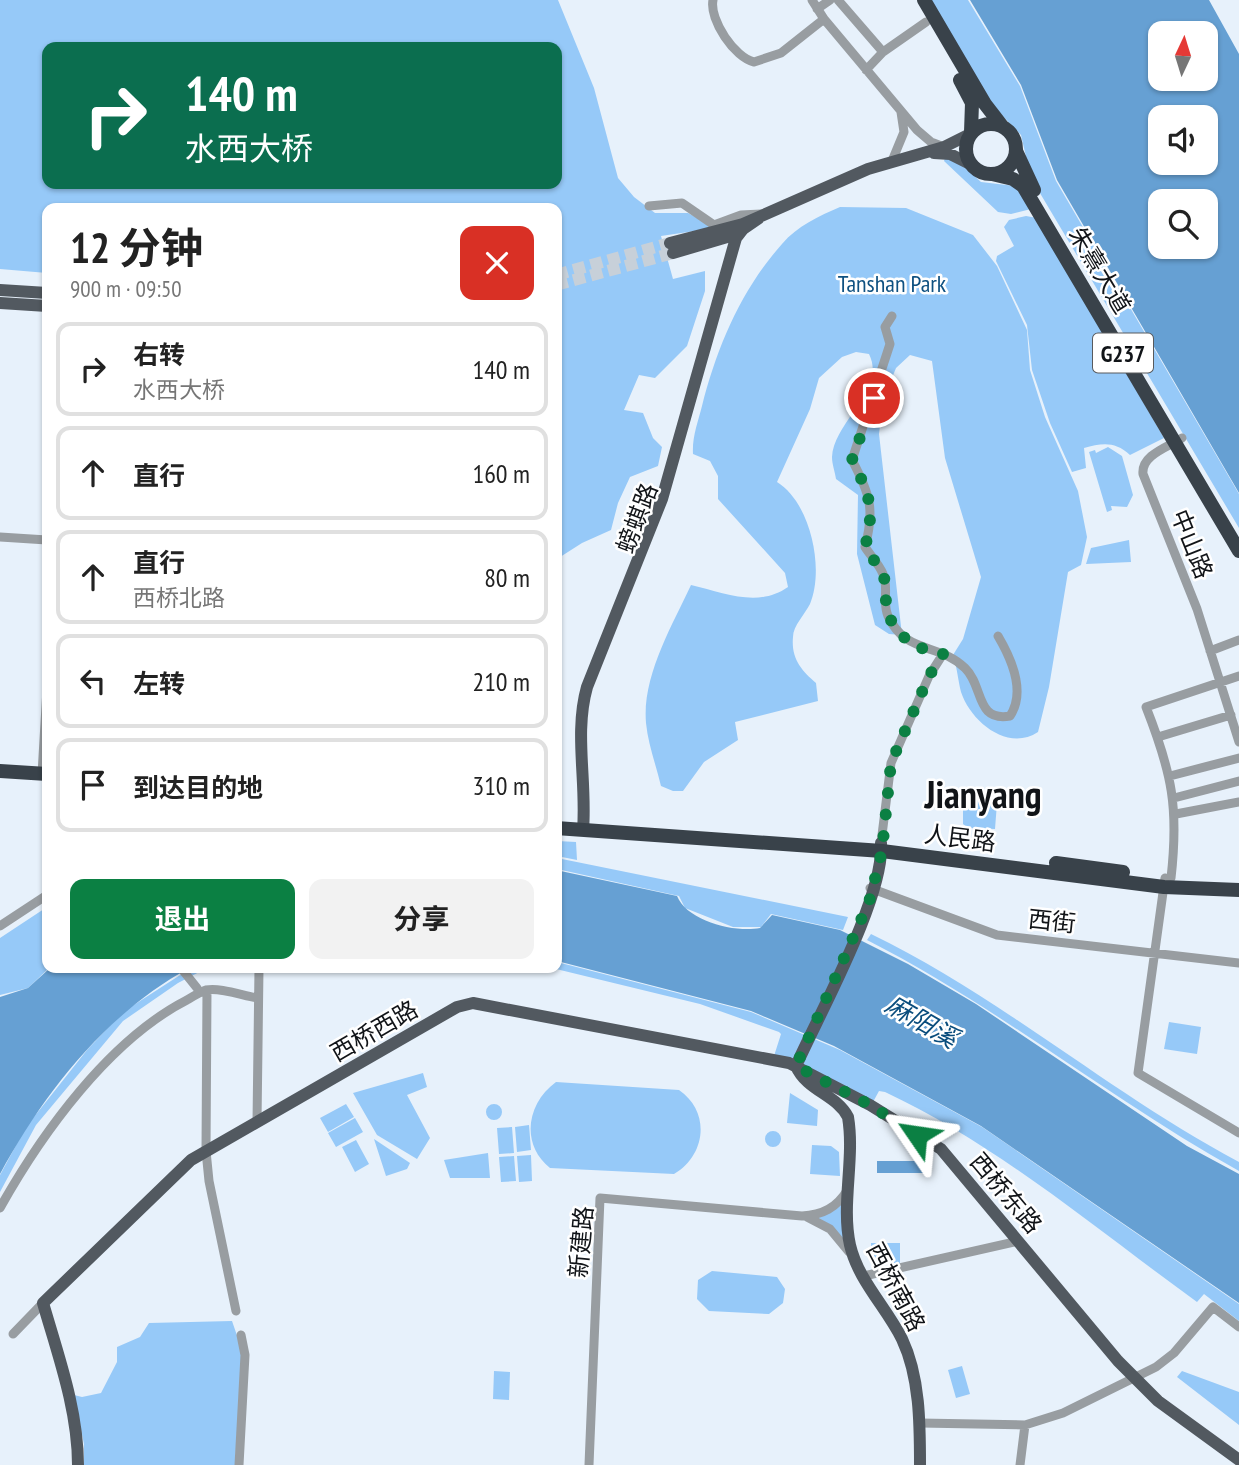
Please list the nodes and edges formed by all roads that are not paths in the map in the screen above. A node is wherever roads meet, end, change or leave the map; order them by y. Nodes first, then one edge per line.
1 (713, 0) edge
2 (830, 0) edge
3 (838, 0) edge
4 (913, 0) edge
5 (924, 0) edge
6 (815, 4) edge
7 (824, 19) junction
8 (926, 22) junction
9 (883, 52) junction
10 (866, 69) junction
11 (899, 107) junction
12 (1002, 126) junction
13 (971, 133) junction
14 (944, 147) junction
15 (1016, 151) junction
16 (918, 154) junction
17 (892, 161) junction
18 (970, 163) junction
19 (992, 174) junction
20 (649, 206) dead end
21 (760, 220) junction
22 (713, 237) junction
23 (734, 245) junction
24 (671, 248) tunnel mouth
25 (0, 290) edge
26 (42, 293) edge
27 (0, 303) edge
28 (42, 306) edge
29 (892, 316) dead end
30 (1178, 440) junction
31 (1239, 534) edge
32 (0, 537) edge
33 (42, 540) edge
34 (1239, 551) edge
35 (998, 636) dead end
36 (1239, 640) edge
37 (1210, 650) junction
38 (943, 654) junction
39 (1239, 676) edge
40 (1221, 683) junction
41 (1231, 715) junction
42 (1157, 737) junction
43 (1239, 742) edge
44 (1239, 758) edge
45 (0, 771) edge
46 (1170, 776) junction
47 (42, 777) edge
48 (42, 777) edge
49 (0, 779) edge
50 (1239, 780) edge
51 (1174, 798) junction
52 (1239, 802) edge
53 (1176, 814) junction
54 (562, 823) edge
55 (587, 827) junction
56 (562, 828) edge
57 (880, 848) junction
58 (1167, 881) junction
59 (1239, 881) edge
60 (871, 888) junction
61 (1239, 890) edge
62 (42, 898) edge
63 (0, 926) edge
64 (1156, 953) junction
65 (1239, 963) edge
66 (186, 973) edge
67 (259, 973) edge
68 (202, 989) junction
69 (258, 998) junction
70 (794, 1061) junction
71 (257, 1122) junction
72 (1239, 1133) edge
73 (206, 1151) junction
74 (850, 1184) junction
75 (0, 1208) edge
76 (802, 1216) junction
77 (1019, 1241) junction
78 (855, 1259) junction
79 (864, 1276) junction
80 (43, 1303) junction
81 (236, 1311) dead end
82 (1239, 1326) edge
83 (13, 1334) dead end
84 (242, 1335) dead end
85 (1137, 1379) junction
86 (920, 1423) junction
87 (1026, 1425) junction
88 (1239, 1450) edge
89 (1239, 1460) edge
90 (78, 1465) edge
91 (239, 1465) edge
92 (589, 1465) edge
93 (920, 1465) edge
94 (1020, 1465) edge

1 - 7 street
2 - 6 street
3 - 9 street
4 - 8 highway
5 - 12 highway, G237
6 - 7 street
7 - 10 street
8 - 9 street
8 - 13 highway
9 - 10 street
10 - 11 street
11 - 14 street
11 - 17 street
12 - 13 highway
12 - 15 highway, G237
13 - 14 main road
13 - 18 highway
14 - 16 main road
15 - 19 highway
15 - 30 highway, 朱熹大道 / G237
16 - 17 main road
16 - 18 main road
16 - 21 main road
17 - 21 main road
18 - 19 highway, G237
19 - 30 highway, 朱熹大道 / G237
20 - 21 street
21 - 22 main road
21 - 23 main road
21 - 23 main road, 螃蜞路
22 - 23 main road
22 - 23 main road
22 - 24 main road
23 - 55 main road, 螃蜞路
25 - 26 main road
27 - 28 main road
29 - 38 street
30 - 31 highway, 朱熹大道 / G237
30 - 34 highway, 朱熹大道 / G237
30 - 37 street, 中山路
32 - 33 street
35 - 38 street
36 - 37 street
37 - 40 street, 中山路
38 - 57 street
39 - 40 street
40 - 41 street, 中山路
40 - 42 street
41 - 42 street
41 - 43 street, 中山路
42 - 46 street
44 - 46 street
45 - 47 highway
46 - 51 street
48 - 49 highway
50 - 51 street
51 - 53 street
52 - 53 street
53 - 58 street
54 - 55 highway
55 - 56 highway
55 - 57 highway, 人民路
57 - 58 highway, 人民路
57 - 60 main road
58 - 59 highway, 人民路
58 - 61 highway, 人民路
58 - 64 street
60 - 64 street, 西街
60 - 70 main road
62 - 63 street
64 - 65 street, 西街
64 - 72 street
66 - 68 street
67 - 69 street
68 - 69 street
68 - 73 street
68 - 75 street
69 - 71 street
70 - 71 main road, 西桥西路
70 - 74 main road, 西桥南路
70 - 77 main road, 西桥东路
71 - 73 main road, 西桥西路
73 - 80 main road, 西桥西路
73 - 81 street
74 - 76 street, 新建路
74 - 78 main road, 西桥南路
76 - 78 street
76 - 92 street, 新建路
77 - 79 street
77 - 85 main road, 西桥东路
78 - 79 main road, 西桥南路
79 - 86 main road, 西桥南路
80 - 83 street
80 - 90 main road
82 - 85 street
84 - 91 street
85 - 87 street
85 - 88 main road
85 - 89 main road
86 - 87 street
86 - 93 main road, 西桥南路
87 - 94 street

